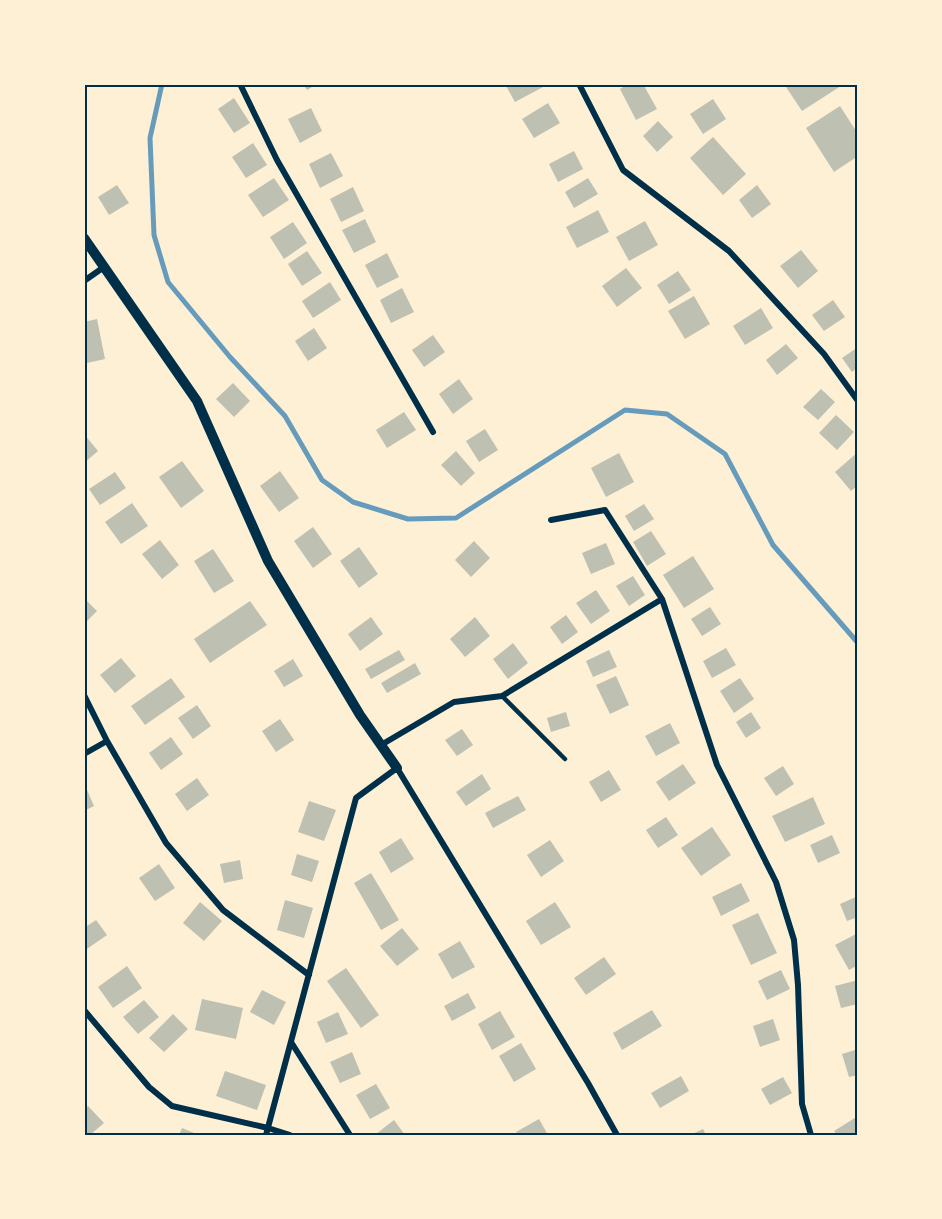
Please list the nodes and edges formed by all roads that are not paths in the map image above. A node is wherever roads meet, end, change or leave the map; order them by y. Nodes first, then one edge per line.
1 (240, 84) edge
2 (579, 84) edge
3 (84, 238) edge
4 (104, 267) junction
5 (84, 280) edge
6 (858, 401) edge
7 (433, 432) dead end
8 (551, 520) dead end
9 (662, 599) junction
10 (84, 695) edge
11 (502, 696) junction
12 (107, 741) junction
13 (381, 745) junction
14 (84, 754) edge
15 (565, 759) dead end
16 (397, 768) junction
17 (309, 975) junction
18 (84, 1010) edge
19 (291, 1042) junction
20 (267, 1132) edge
21 (290, 1135) edge
22 (350, 1135) edge
23 (617, 1135) edge
24 (811, 1135) edge

1 - 7 street
2 - 6 street
3 - 4 street
4 - 5 street
4 - 13 street
8 - 9 street
9 - 11 street
9 - 24 street
10 - 12 street
11 - 13 street
11 - 15 lane
12 - 14 street
12 - 17 street
13 - 16 street
16 - 17 street
16 - 23 street
17 - 19 street
18 - 20 street
19 - 20 street
19 - 22 street
20 - 21 street

